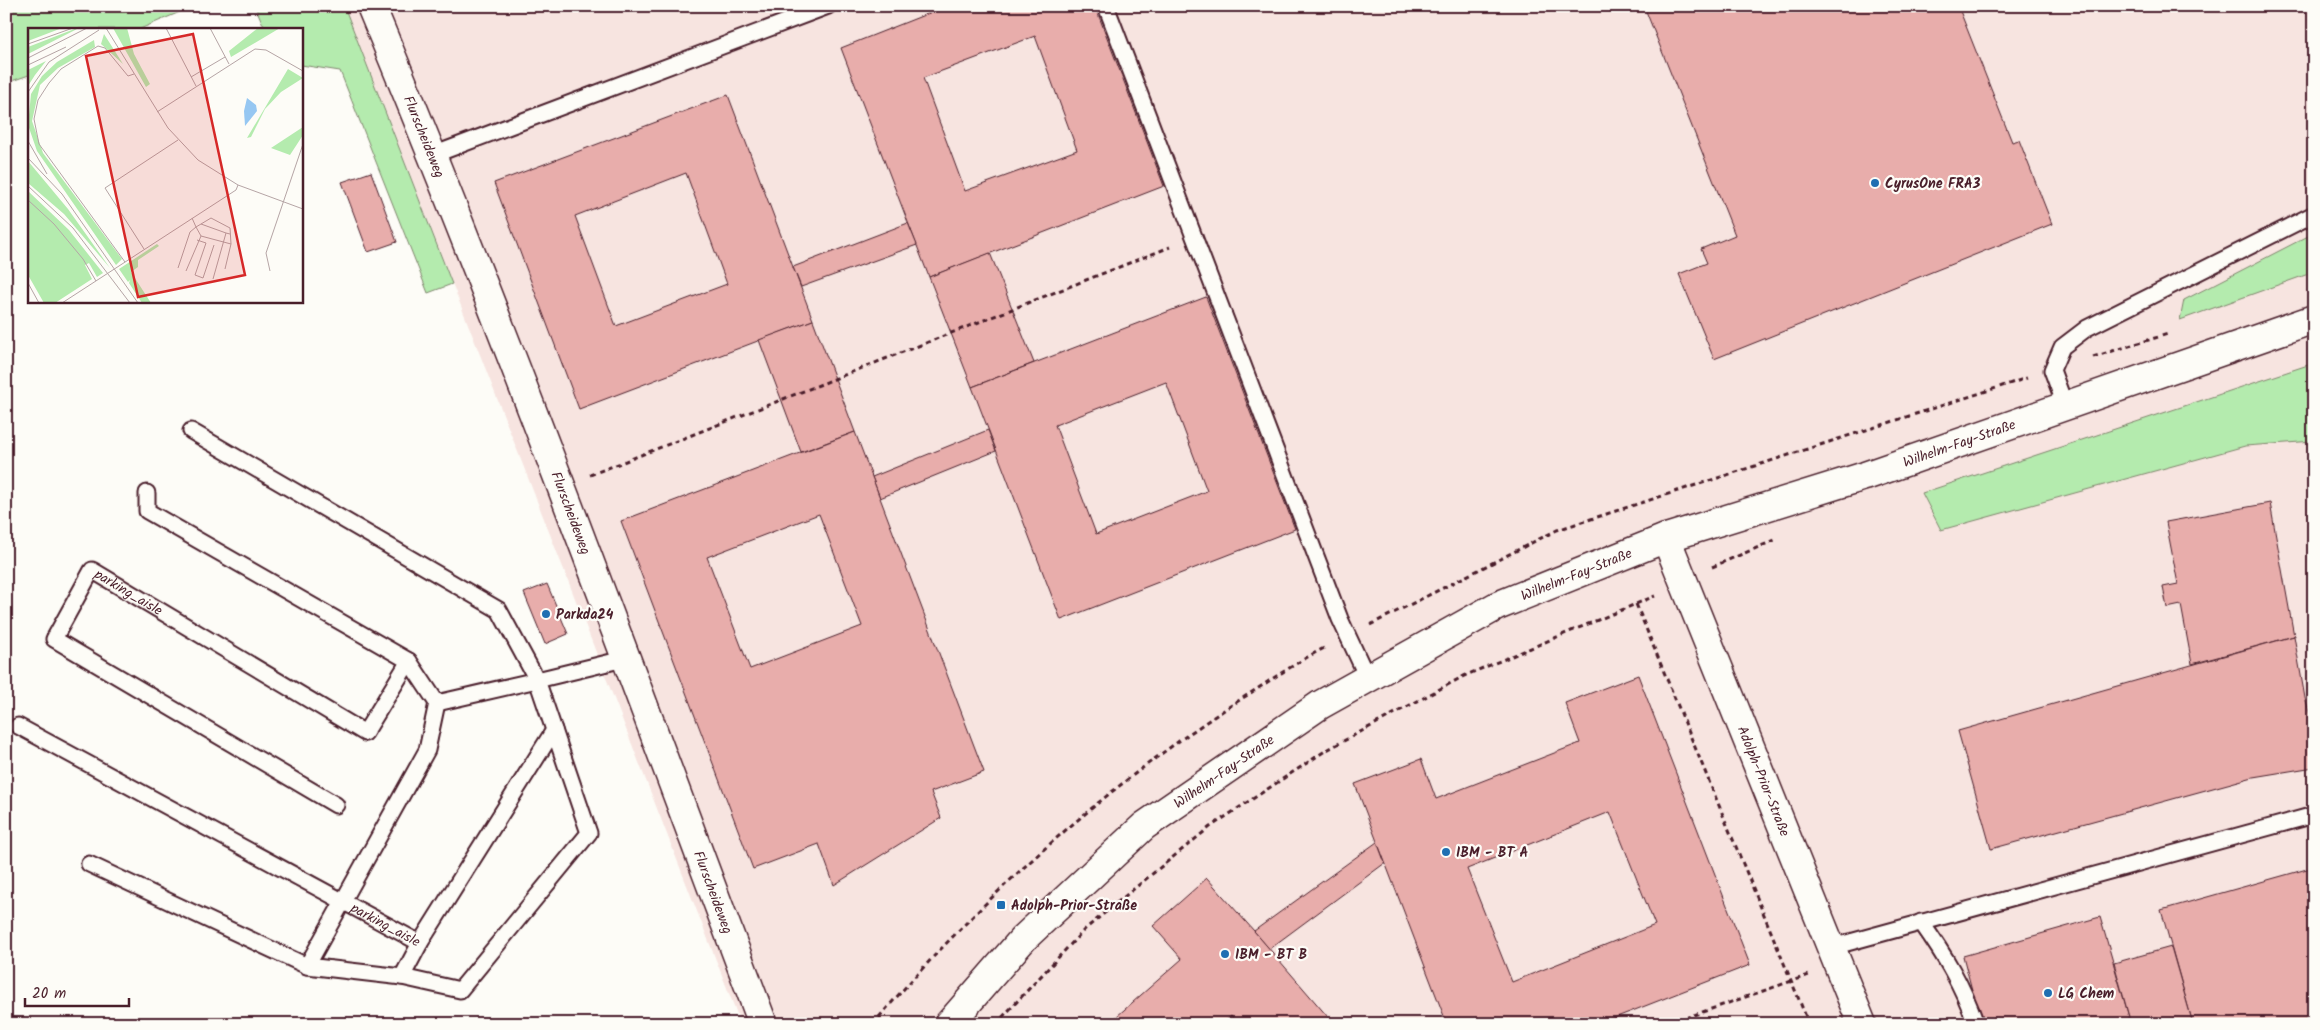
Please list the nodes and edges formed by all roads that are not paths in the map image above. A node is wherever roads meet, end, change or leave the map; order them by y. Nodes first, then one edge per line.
1 (372, 6) edge
2 (828, 6) edge
3 (1106, 6) edge
4 (433, 155) junction
5 (2314, 214) edge
6 (2314, 319) edge
7 (2065, 405) junction
8 (191, 430) dead end
9 (146, 493) dead end
10 (1666, 538) junction
11 (628, 658) junction
12 (409, 660) junction
13 (1367, 677) junction
14 (537, 680) junction
15 (437, 703) junction
16 (18, 726) dead end
17 (554, 730) junction
18 (336, 805) dead end
19 (2314, 815) edge
20 (89, 864) dead end
21 (343, 900) junction
22 (1921, 922) junction
23 (420, 943) junction
24 (1836, 955) junction
25 (307, 966) junction
26 (402, 977) junction
27 (763, 1024) edge
28 (949, 1024) edge
29 (1862, 1024) edge
30 (1976, 1024) edge

1 - 4 street, Flurscheideweg
2 - 4 lane
3 - 13 lane
4 - 11 street, Flurscheideweg
5 - 7 lane
6 - 7 street, Wilhelm-Fay-Straße
7 - 10 street, Wilhelm-Fay-Straße
8 - 14 lane
9 - 12 lane
10 - 13 street, Wilhelm-Fay-Straße
10 - 24 street, Adolph-Prior-Straße
11 - 14 lane
11 - 27 street, Flurscheideweg
12 - 15 lane
12 - 18 lane, parking_aisle
13 - 28 street, Wilhelm-Fay-Straße
14 - 15 lane
14 - 17 lane
15 - 21 lane, parking_aisle
16 - 21 lane
17 - 23 lane
17 - 26 lane
19 - 22 lane
20 - 25 lane
21 - 23 lane, parking_aisle
21 - 25 lane, parking_aisle
22 - 24 lane
22 - 30 lane
23 - 26 lane, parking_aisle
24 - 29 street, Adolph-Prior-Straße
25 - 26 lane

